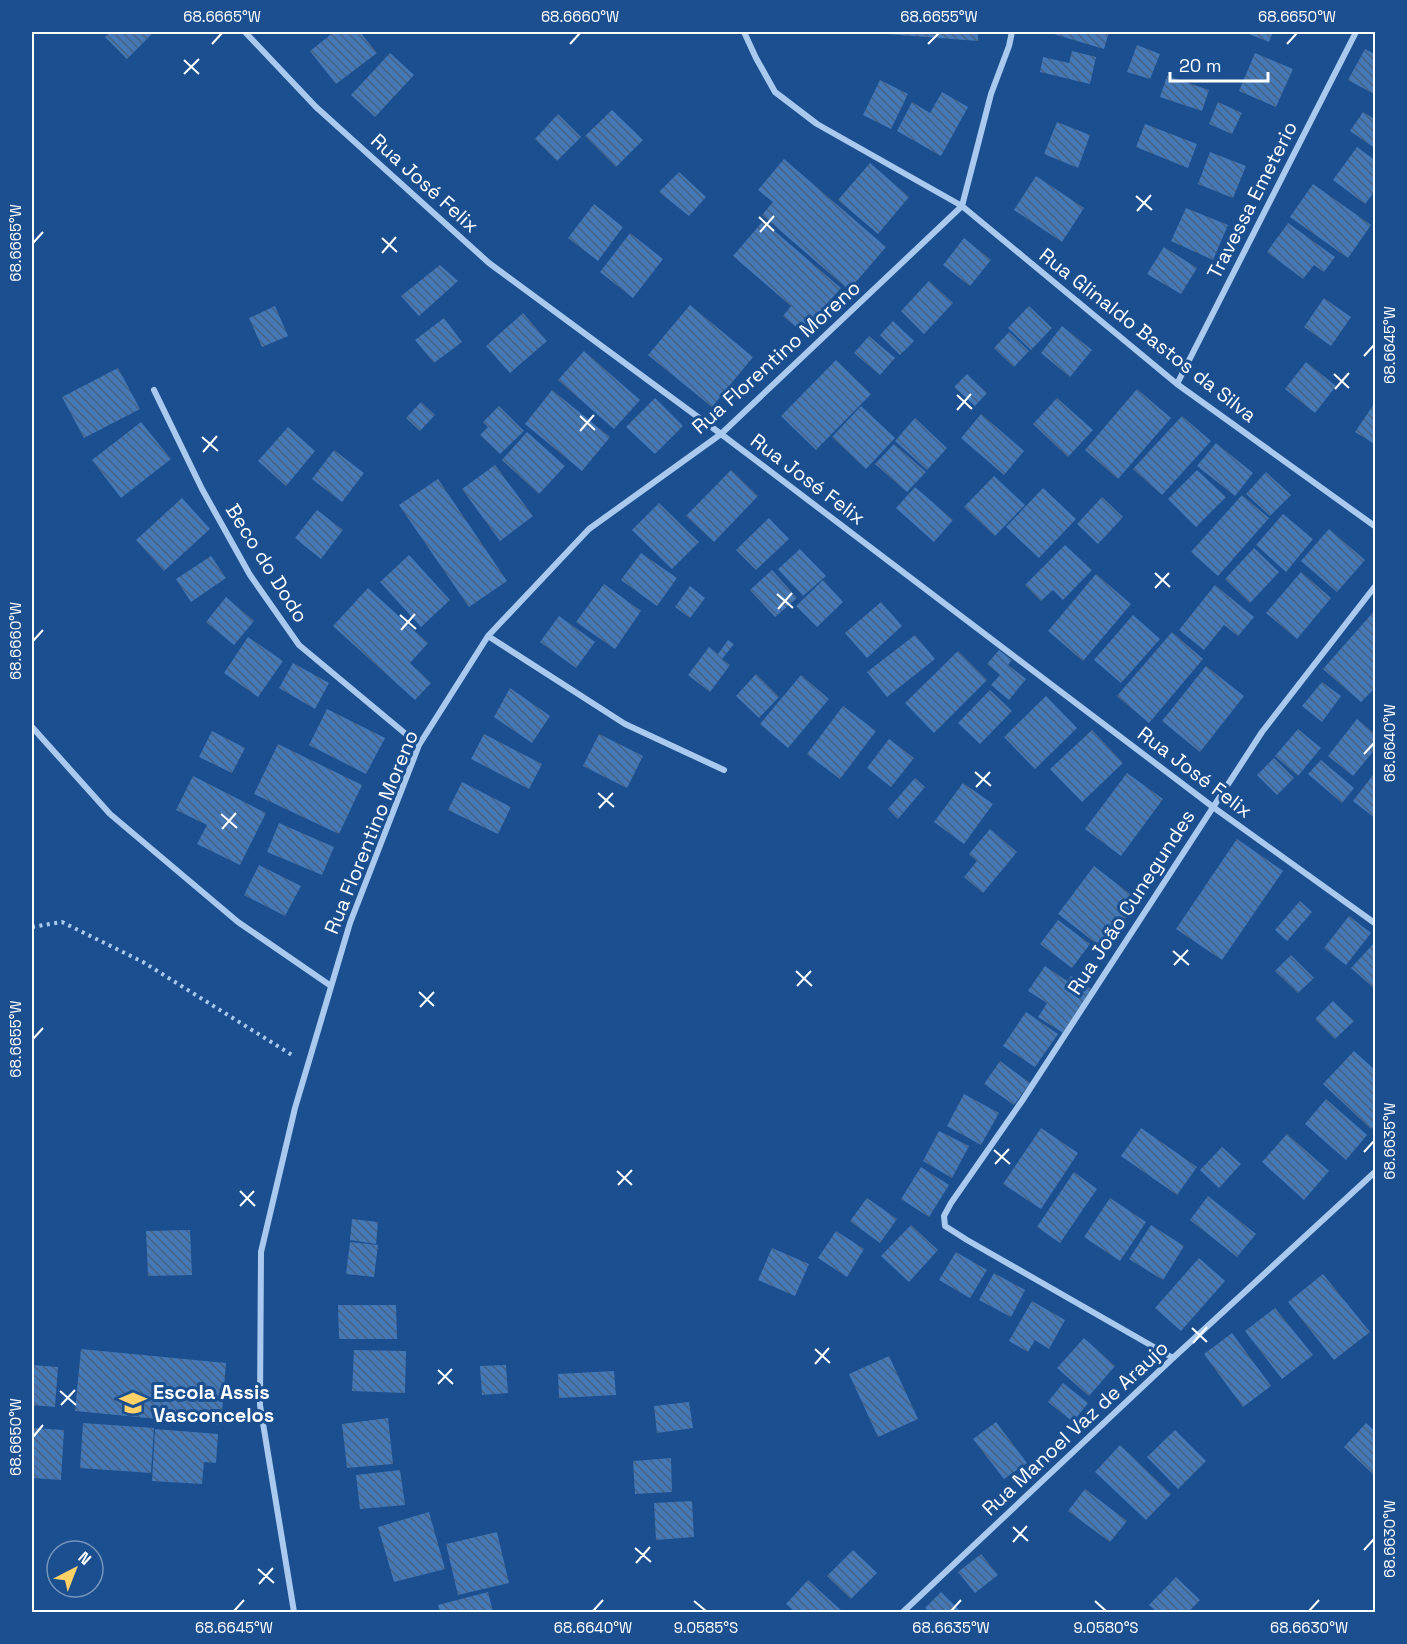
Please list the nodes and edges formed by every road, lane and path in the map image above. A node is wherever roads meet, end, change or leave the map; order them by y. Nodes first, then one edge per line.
1 (245, 32) edge
2 (744, 32) edge
3 (1012, 32) edge
4 (1356, 32) edge
5 (962, 206) junction
6 (1177, 384) junction
7 (154, 390) dead end
8 (721, 434) junction
9 (1376, 526) edge
10 (1376, 585) edge
11 (488, 636) junction
12 (32, 727) edge
13 (419, 745) junction
14 (724, 770) dead end
15 (1213, 807) junction
16 (1376, 924) edge
17 (32, 927) edge
18 (331, 986) junction
19 (307, 1064) junction
20 (1376, 1171) edge
21 (1173, 1358) junction
22 (294, 1612) edge
23 (903, 1612) edge

1 - 8 street, Rua José Felix
2 - 5 street, Rua Glinaldo Bastos da Silva
3 - 5 street
4 - 6 street, Travessa Emeterio
5 - 6 street, Rua Glinaldo Bastos da Silva
5 - 8 street, Rua Florentino Moreno
6 - 9 street, Rua Glinaldo Bastos da Silva
7 - 13 street, Beco do Dodo
8 - 11 street, Rua Florentino Moreno
8 - 15 street, Rua José Felix
10 - 15 street, Rua João Cunegundes
11 - 13 street, Rua Florentino Moreno
11 - 14 street
12 - 18 street
13 - 18 street, Rua Florentino Moreno
15 - 16 street, Rua José Felix
15 - 21 street, Rua João Cunegundes
17 - 19 path
18 - 19 street, Rua Florentino Moreno
19 - 22 street, Rua Florentino Moreno
20 - 21 street, Rua Manoel Vaz de Araujo
21 - 23 street, Rua Manoel Vaz de Araujo

